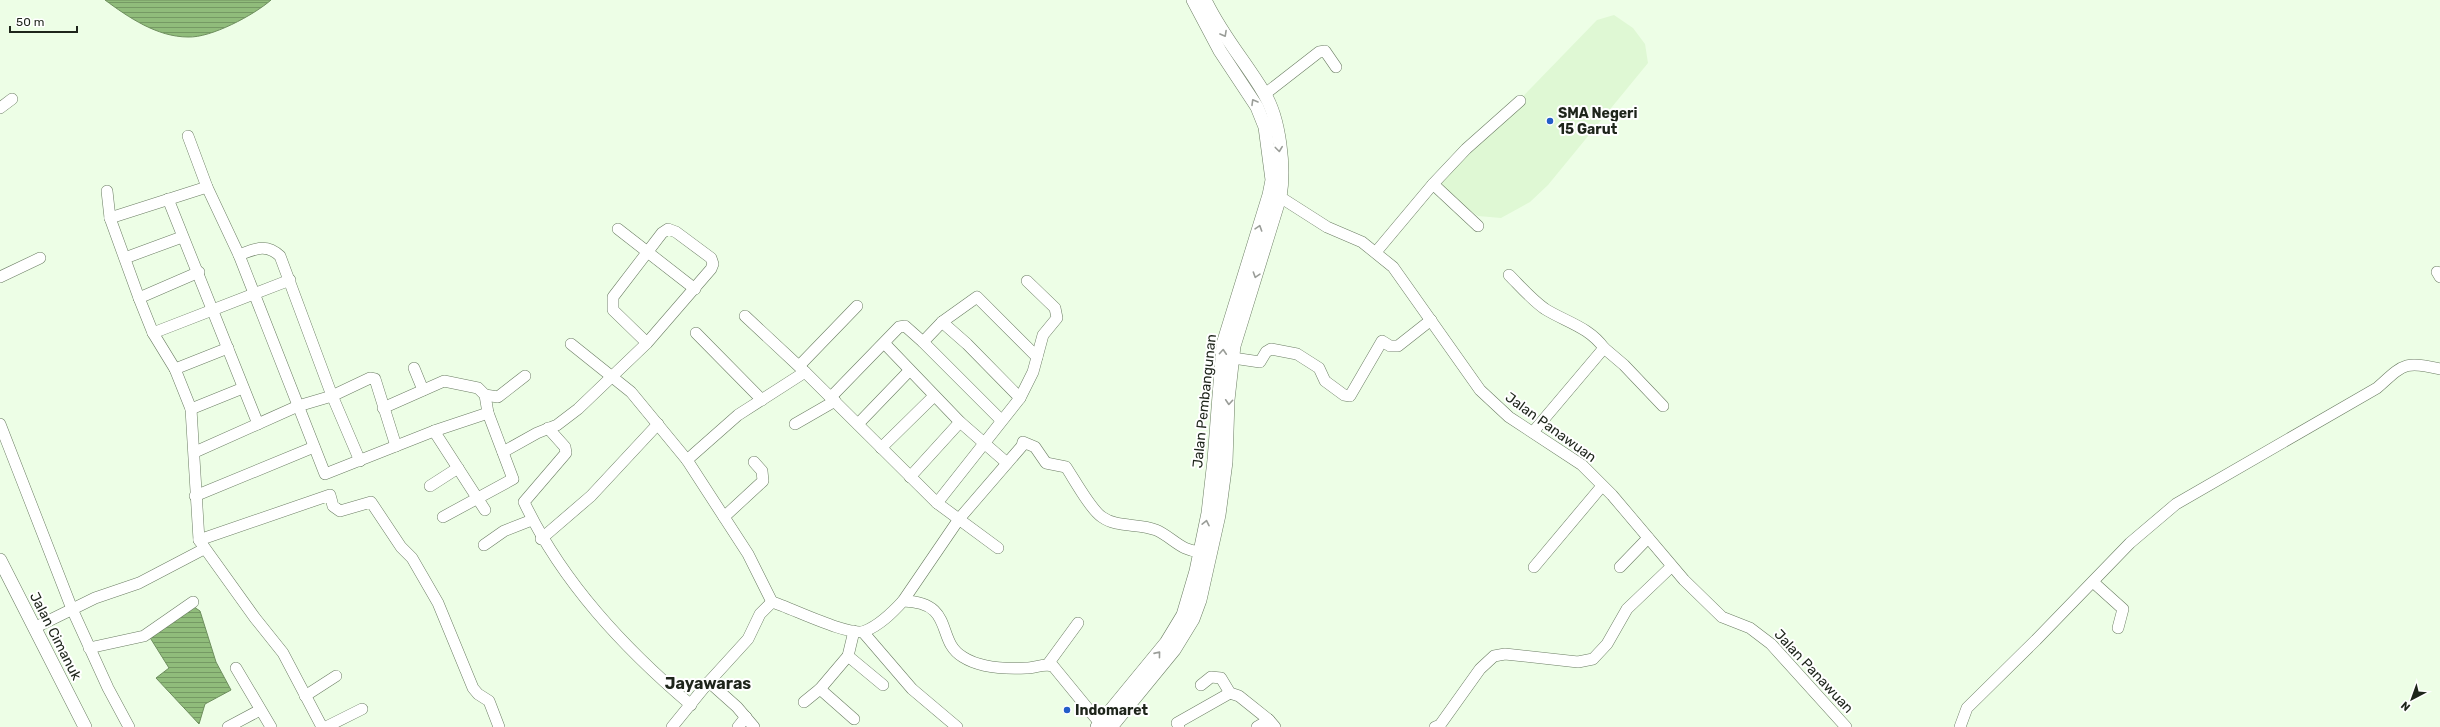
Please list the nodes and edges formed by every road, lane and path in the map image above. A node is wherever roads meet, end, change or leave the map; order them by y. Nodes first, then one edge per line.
1 (1193, 0) edge
2 (1206, 0) edge
3 (1336, 67) dead end
4 (1265, 94) junction
5 (12, 99) dead end
6 (1520, 101) dead end
7 (0, 108) edge
8 (188, 136) dead end
9 (1433, 184) junction
10 (207, 187) junction
11 (107, 192) dead end
12 (1275, 196) junction
13 (168, 199) junction
14 (110, 218) junction
15 (1478, 226) dead end
16 (618, 229) dead end
17 (182, 237) junction
18 (648, 252) junction
19 (1376, 252) junction
20 (240, 255) junction
21 (40, 258) dead end
22 (125, 258) junction
23 (199, 272) junction
24 (1509, 275) dead end
25 (0, 277) edge
26 (290, 280) junction
27 (1027, 281) dead end
28 (695, 289) junction
29 (254, 293) junction
30 (139, 298) junction
31 (856, 306) dead end
32 (214, 310) junction
33 (745, 316) dead end
34 (1431, 320) junction
35 (942, 322) junction
36 (153, 333) junction
37 (696, 333) dead end
38 (923, 342) junction
39 (647, 343) junction
40 (571, 344) dead end
41 (885, 344) junction
42 (228, 348) junction
43 (1604, 348) junction
44 (1037, 358) junction
45 (1233, 358) junction
46 (414, 368) dead end
47 (175, 369) junction
48 (802, 369) junction
49 (2440, 369) edge
50 (909, 371) junction
51 (525, 376) dead end
52 (613, 377) junction
53 (243, 388) junction
54 (423, 390) junction
55 (485, 395) junction
56 (332, 396) junction
57 (934, 396) junction
58 (1020, 398) junction
59 (833, 399) junction
60 (762, 400) junction
61 (298, 406) junction
62 (1663, 406) dead end
63 (383, 408) junction
64 (191, 409) junction
65 (488, 413) junction
66 (1001, 420) junction
67 (960, 422) junction
68 (0, 424) edge
69 (258, 424) junction
70 (658, 424) junction
71 (795, 424) dead end
72 (858, 424) junction
73 (548, 428) junction
74 (434, 431) junction
75 (1532, 432) junction
76 (985, 444) junction
77 (396, 446) junction
78 (1221, 446) junction
79 (314, 447) junction
80 (881, 448) junction
81 (195, 452) junction
82 (503, 452) junction
83 (687, 460) junction
84 (360, 461) junction
85 (754, 462) dead end
86 (1007, 463) junction
87 (458, 468) junction
88 (910, 477) junction
89 (430, 486) dead end
90 (1602, 486) junction
91 (196, 496) junction
92 (477, 498) junction
93 (937, 503) junction
94 (485, 510) dead end
95 (443, 517) dead end
96 (724, 517) junction
97 (959, 519) junction
98 (532, 520) junction
99 (1648, 538) junction
100 (541, 539) junction
101 (202, 544) junction
102 (484, 545) dead end
103 (998, 548) dead end
104 (1200, 551) junction
105 (0, 560) edge
106 (1534, 567) dead end
107 (1620, 567) dead end
108 (1671, 567) junction
109 (1201, 574) junction
110 (2093, 582) junction
111 (903, 601) junction
112 (193, 602) dead end
113 (772, 602) junction
114 (72, 609) junction
115 (1078, 623) dead end
116 (34, 628) junction
117 (2118, 628) dead end
118 (859, 631) junction
119 (90, 648) junction
120 (848, 656) junction
121 (1048, 664) junction
122 (236, 668) dead end
123 (336, 676) dead end
124 (709, 682) junction
125 (1201, 684) dead end
126 (883, 685) dead end
127 (820, 689) junction
128 (1230, 693) junction
129 (304, 696) junction
130 (804, 702) dead end
131 (691, 705) junction
132 (362, 709) dead end
133 (260, 710) junction
134 (746, 717) junction
135 (854, 719) dead end
136 (1272, 724) edge
137 (1103, 726) edge
138 (85, 727) edge
139 (129, 727) edge
140 (228, 727) edge
141 (271, 727) edge
142 (322, 727) edge
143 (326, 727) edge
144 (499, 727) edge
145 (672, 727) edge
146 (738, 727) edge
147 (754, 727) edge
148 (957, 727) edge
149 (1179, 727) edge
150 (1257, 727) edge
151 (1436, 727) edge
152 (1846, 727) edge
153 (1960, 727) edge

12 -> 1 main road, Jalan Pembangunan
2 -> 4 main road, Jalan Pembangunan
3 - 4 street
4 -> 12 main road, Jalan Pembangunan
5 - 7 street
6 - 9 street
8 - 10 street
9 - 15 street
9 - 19 street
10 - 13 street
10 - 20 street
11 - 14 street
12 - 19 street, Jalan Panawuan
12 -> 45 main road, Jalan Pembangunan
78 -> 12 main road, Jalan Pembangunan
13 - 14 street
13 - 17 street
14 - 22 street
16 - 18 street
17 - 22 street
17 - 23 street
18 - 28 street
18 - 28 street
18 - 39 street
19 - 34 street, Jalan Panawuan
20 - 26 street
20 - 29 street
21 - 25 street
22 - 30 street
23 - 30 street
23 - 32 street
24 - 43 street
26 - 29 street
26 - 56 street
27 - 44 street
28 - 39 street
29 - 32 street
29 - 61 street
30 - 36 street
31 - 48 street
32 - 36 street
32 - 42 street
33 - 48 street
34 - 45 street
34 - 75 street, Jalan Panawuan
35 - 38 street
35 - 44 street
35 - 58 street
36 - 47 street
37 - 60 street
38 - 41 street
38 - 66 street
39 - 52 street
40 - 52 street
41 - 50 street
41 - 59 street
42 - 47 street
42 - 53 street
43 - 62 street
43 - 75 street
44 - 58 street
45 -> 78 main road, Jalan Pembangunan
46 - 54 street
47 - 64 street
48 - 59 street
48 - 60 street
49 - 110 street
50 - 57 street
50 - 72 street
51 - 55 street
52 - 70 street
52 - 73 street
53 - 64 street
53 - 69 street
54 - 55 street
54 - 63 street
55 - 65 street
56 - 61 street
56 - 63 street
56 - 84 street
57 - 67 street
57 - 80 street
58 - 66 street
59 - 71 street
59 - 72 street
60 - 83 street
61 - 69 street
61 - 79 street
63 - 77 street
64 - 81 street
65 - 74 street
65 - 82 street
66 - 76 street
67 - 76 street
67 - 88 street
68 - 114 street
69 - 81 street
70 - 83 street
70 - 100 street
72 - 80 street
73 - 82 street
73 - 98 street
74 - 77 street
74 - 87 street
75 - 90 street, Jalan Panawuan
76 - 86 street
76 - 93 street
77 - 84 street
104 -> 78 main road, Jalan Pembangunan
78 - 109 main road, Jalan Pembangunan
79 - 84 street
79 - 91 street
80 - 88 street
81 - 91 street
82 - 92 street
83 - 96 street
85 - 96 street
86 - 97 street
86 - 104 street
87 - 89 street
87 - 92 street
88 - 93 street
90 - 99 street, Jalan Panawuan
90 - 106 street
91 - 101 street
92 - 94 street
92 - 95 street
93 - 97 street
96 - 113 street
97 - 103 street
97 - 111 street
98 - 100 street
98 - 102 street
99 - 107 street
99 - 108 street, Jalan Panawuan
100 - 131 street
101 - 114 street
101 - 129 street
101 - 144 street
104 - 109 main road, Jalan Pembangunan
105 - 116 main road, Jalan Cimanuk
108 - 151 street
108 - 152 street, Jalan Panawuan
109 - 137 main road, Jalan Pembangunan
110 - 117 street
110 - 153 street
111 - 118 street
111 - 121 street
112 - 119 street
113 - 118 street
113 - 124 street
114 - 116 street
114 - 119 street
115 - 121 street
116 - 138 main road, Jalan Cimanuk
118 - 120 street
118 - 148 street
119 - 139 street
120 - 126 street
120 - 127 street
121 - 137 street
122 - 133 street
123 - 129 street
124 - 131 street
124 - 134 street
125 - 128 street
127 - 130 street
127 - 135 street
128 - 136 street
128 - 149 street
129 - 142 street
131 - 145 street
132 - 143 street
133 - 140 street
133 - 141 street
134 - 146 street
134 - 147 street
136 - 150 street

